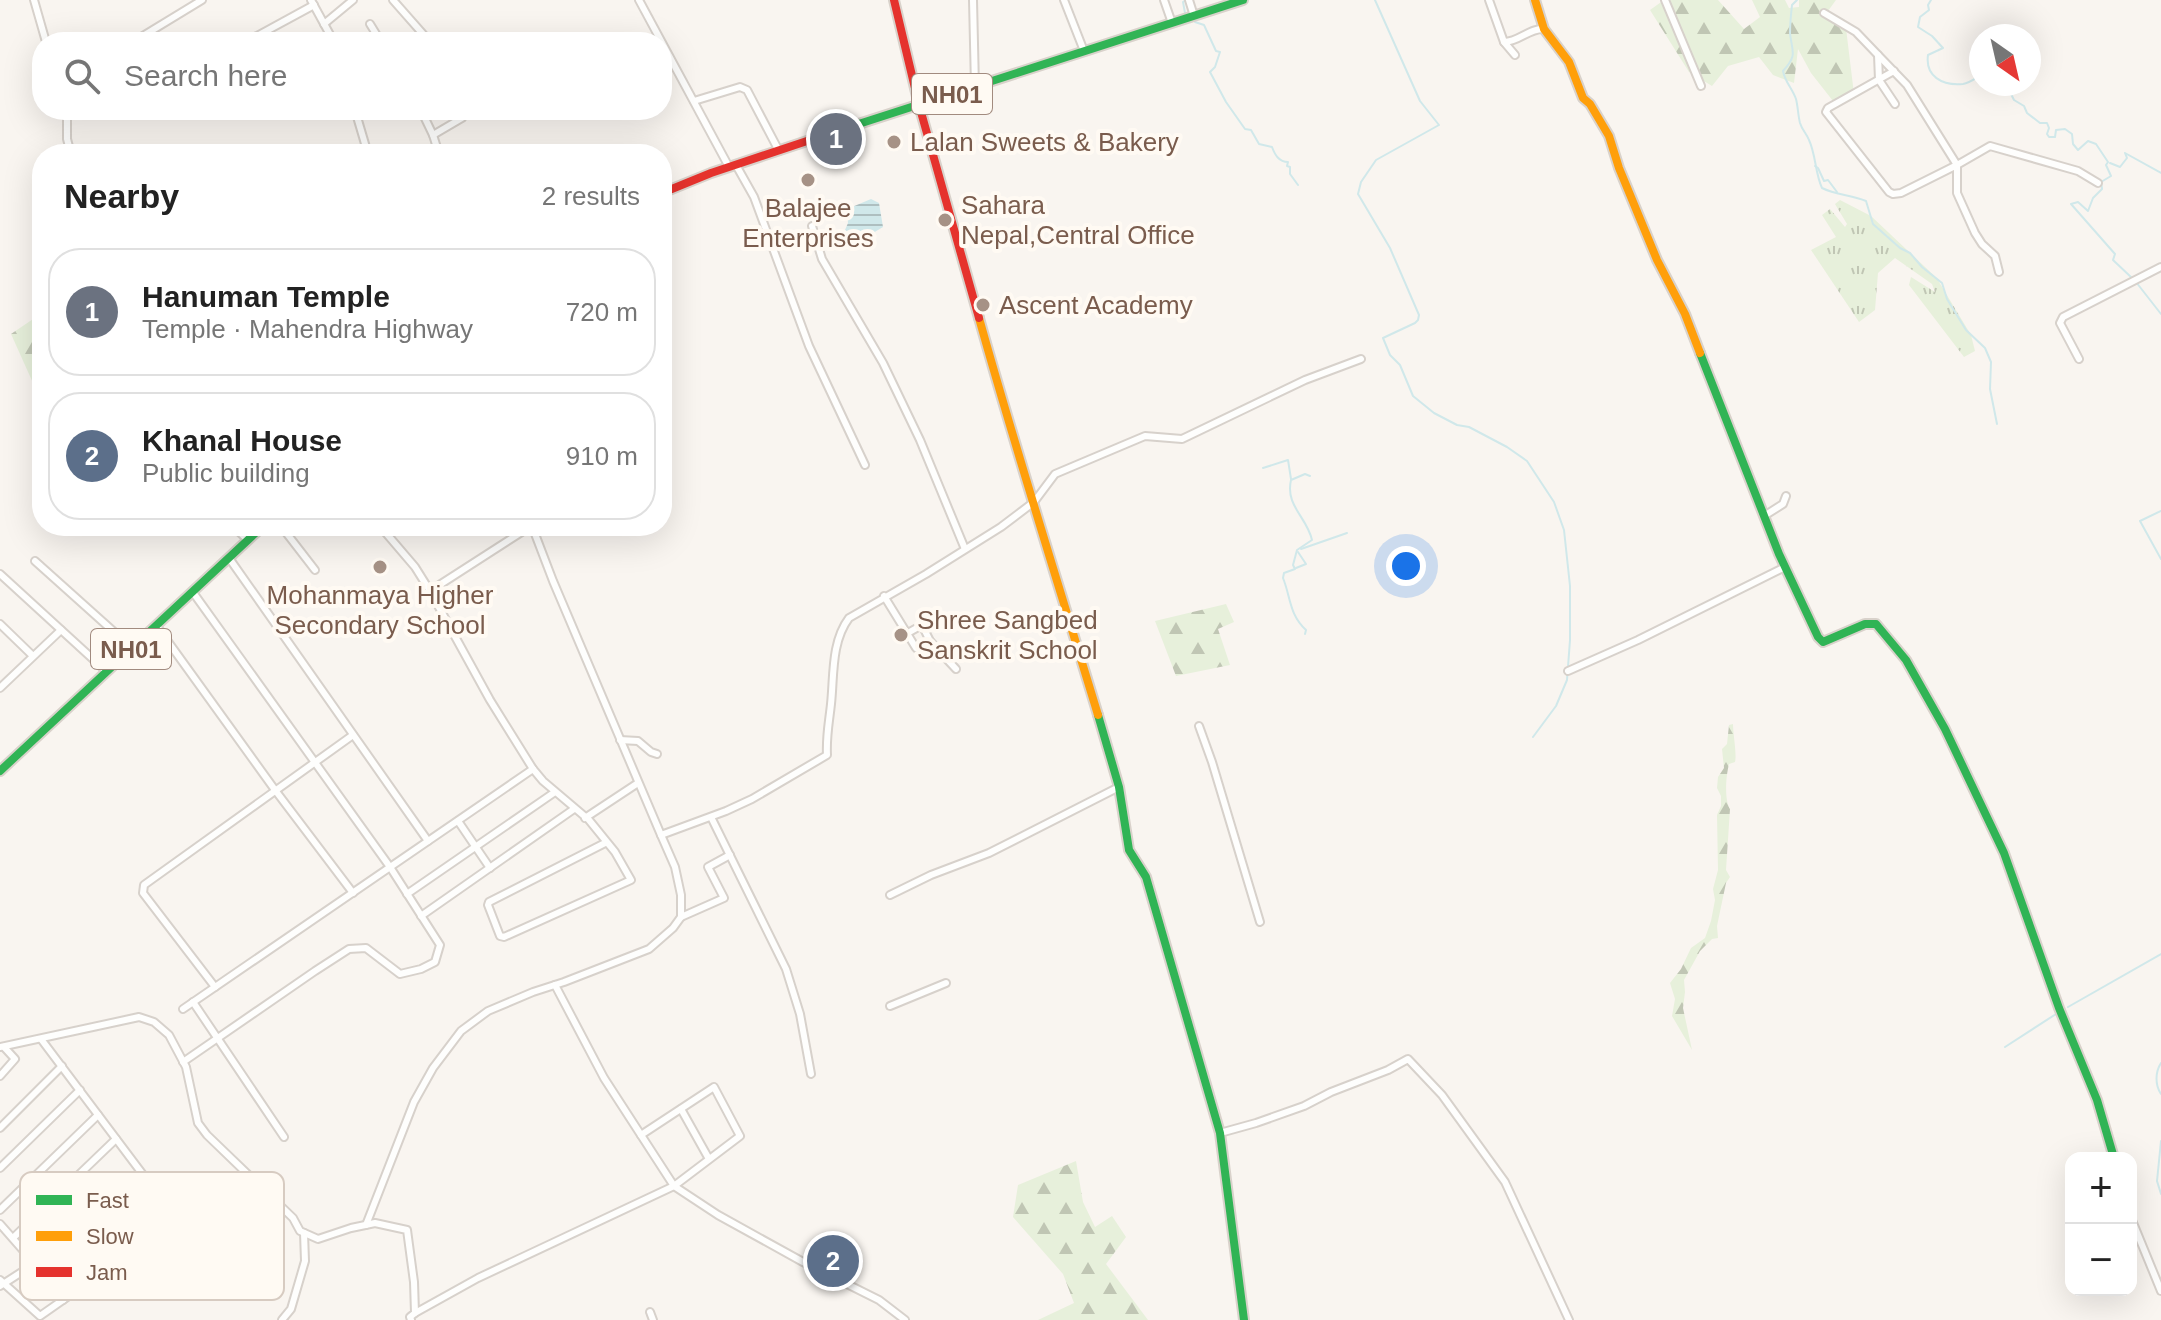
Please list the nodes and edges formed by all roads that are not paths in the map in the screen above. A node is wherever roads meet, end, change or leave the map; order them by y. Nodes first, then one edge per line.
1 (34, 0) edge
2 (202, 0) edge
3 (353, 0) edge
4 (393, 0) edge
5 (639, 0) edge
6 (894, 0) edge
7 (973, 0) edge
8 (1064, 0) edge
9 (1164, 0) edge
10 (1189, 0) edge
11 (1243, 0) edge
12 (1489, 0) edge
13 (1535, 0) edge
14 (1665, 0) edge
15 (312, 3) edge
16 (1824, 13) dead end
17 (1194, 16) junction
18 (1172, 23) junction
19 (324, 24) junction
20 (370, 24) dead end
21 (1544, 29) junction
22 (43, 32) edge
23 (149, 32) edge
24 (263, 32) edge
25 (328, 32) edge
26 (375, 32) edge
27 (421, 32) edge
28 (656, 32) edge
29 (1504, 42) junction
30 (1084, 51) junction
31 (1515, 55) dead end
32 (1878, 55) junction
33 (672, 61) edge
34 (1894, 71) junction
35 (1879, 80) junction
36 (1701, 86) dead end
37 (975, 87) junction
38 (694, 101) junction
39 (1895, 104) dead end
40 (919, 105) junction
41 (67, 120) edge
42 (358, 120) edge
43 (426, 120) edge
44 (459, 120) edge
45 (433, 135) junction
46 (68, 144) edge
47 (365, 144) edge
48 (436, 144) edge
49 (779, 151) junction
50 (1957, 165) junction
51 (732, 166) junction
52 (2098, 183) dead end
53 (672, 189) edge
54 (812, 226) dead end
55 (2161, 267) edge
56 (1999, 272) dead end
57 (1361, 359) dead end
58 (2079, 359) dead end
59 (865, 465) dead end
60 (1786, 496) dead end
61 (1034, 502) junction
62 (1764, 516) junction
63 (244, 536) edge
64 (252, 536) edge
65 (289, 536) edge
66 (389, 536) edge
67 (515, 536) edge
68 (535, 536) edge
69 (248, 540) junction
70 (965, 549) junction
71 (229, 558) junction
72 (35, 561) dead end
73 (1785, 567) junction
74 (315, 570) dead end
75 (0, 574) edge
76 (192, 591) junction
77 (430, 591) junction
78 (884, 596) junction
79 (0, 624) edge
80 (156, 625) junction
81 (61, 630) junction
82 (906, 634) junction
83 (930, 641) junction
84 (132, 648) junction
85 (33, 656) junction
86 (956, 669) dead end
87 (1568, 671) dead end
88 (107, 672) junction
89 (0, 688) edge
90 (1199, 726) dead end
91 (353, 735) junction
92 (620, 740) junction
93 (657, 754) dead end
94 (314, 762) junction
95 (533, 769) junction
96 (0, 771) edge
97 (638, 783) junction
98 (1119, 787) junction
99 (275, 790) junction
100 (555, 792) junction
101 (574, 809) junction
102 (711, 817) junction
103 (585, 818) junction
104 (458, 821) junction
105 (661, 835) junction
106 (428, 841) junction
107 (607, 842) junction
108 (475, 847) junction
109 (730, 855) junction
110 (390, 867) junction
111 (490, 868) junction
112 (353, 893) junction
113 (407, 894) junction
114 (890, 895) dead end
115 (421, 916) junction
116 (681, 917) junction
117 (1260, 922) dead end
118 (946, 983) dead end
119 (555, 985) junction
120 (215, 987) junction
121 (193, 1002) junction
122 (890, 1006) dead end
123 (183, 1009) dead end
124 (218, 1038) junction
125 (41, 1039) junction
126 (2, 1047) edge
127 (183, 1062) junction
128 (62, 1066) junction
129 (811, 1074) dead end
130 (0, 1076) edge
131 (80, 1090) junction
132 (681, 1109) junction
133 (98, 1115) junction
134 (0, 1128) edge
135 (1220, 1133) junction
136 (641, 1135) junction
137 (284, 1137) dead end
138 (116, 1139) junction
139 (2112, 1152) edge
140 (709, 1159) junction
141 (0, 1168) edge
142 (39, 1172) edge
143 (82, 1172) edge
144 (141, 1172) edge
145 (244, 1172) edge
146 (674, 1186) junction
147 (20, 1191) edge
148 (284, 1209) edge
149 (0, 1210) edge
150 (0, 1224) edge
151 (2133, 1224) edge
152 (366, 1225) junction
153 (20, 1231) edge
154 (304, 1233) junction
155 (13, 1238) junction
156 (20, 1246) edge
157 (20, 1273) edge
158 (1, 1283) edge
159 (2161, 1291) edge
160 (20, 1299) edge
161 (21, 1300) edge
162 (63, 1300) edge
163 (650, 1312) dead end
164 (413, 1316) edge
165 (282, 1320) edge
166 (653, 1320) edge
167 (905, 1320) edge
168 (1243, 1320) edge
169 (1569, 1320) edge

1 - 22 street
2 - 23 street
3 - 19 street
4 - 27 street
5 - 28 street
6 - 40 main road
7 - 37 street
8 - 30 street
9 - 18 street
10 - 17 street
11 - 17 main road, NH01
12 - 29 street
13 - 21 main road
14 - 36 street
15 - 19 street
15 - 24 street
16 - 32 street
17 - 18 main road, NH01
18 - 30 main road, NH01
19 - 25 street
20 - 26 street
21 - 29 street
21 - 62 main road
29 - 31 street
30 - 37 main road, NH01
32 - 34 street
32 - 35 street
33 - 38 street
34 - 35 street
34 - 50 street
35 - 39 street
35 - 50 street
37 - 40 main road, NH01
38 - 49 street
38 - 51 street
40 - 49 main road, NH01
40 - 61 main road
41 - 46 street
42 - 47 street
43 - 45 street
44 - 45 street
45 - 48 street
49 - 51 main road, NH01
50 - 52 street
50 - 56 street
51 - 53 main road, NH01
51 - 59 street
54 - 70 street
55 - 58 street
57 - 61 street
60 - 62 street
61 - 70 street
61 - 98 main road
62 - 73 main road
63 - 69 street
64 - 69 main road, NH01
65 - 74 street
66 - 77 street
67 - 77 street
68 - 92 street
69 - 71 main road, NH01
70 - 78 street
71 - 76 main road, NH01
71 - 91 street
72 - 84 street
73 - 87 street
73 - 139 main road
75 - 81 street
76 - 80 main road, NH01
76 - 94 street
77 - 95 street
78 - 82 street
78 - 102 street
79 - 85 street
80 - 84 main road, NH01
80 - 99 street
81 - 85 street
81 - 88 street
82 - 83 street
82 - 83 street
83 - 86 street
84 - 88 main road, NH01
85 - 89 street
88 - 96 main road, NH01
90 - 117 street
91 - 94 street
91 - 106 street
92 - 93 street
92 - 97 street
94 - 99 street
94 - 110 street
95 - 100 street
95 - 104 street
97 - 103 street
97 - 105 street
98 - 114 street
98 - 135 main road
99 - 112 street
99 - 120 street
100 - 101 street
100 - 108 street
101 - 103 street
101 - 111 street
102 - 105 street
102 - 109 street
103 - 107 street
104 - 106 street
104 - 108 street
105 - 116 street
106 - 110 street
107 - 107 street
108 - 111 street
108 - 113 street
109 - 116 street
109 - 129 street
110 - 112 street
110 - 113 street
111 - 115 street
112 - 120 street
113 - 115 street
115 - 124 street
116 - 119 street
118 - 122 street
119 - 136 street
119 - 152 street
120 - 121 street
121 - 123 street
121 - 124 street
124 - 127 street
124 - 137 street
125 - 126 street
125 - 127 street
125 - 128 street
126 - 130 street
127 - 145 street
128 - 131 street
128 - 134 street
131 - 133 street
131 - 141 street
132 - 136 street
132 - 140 street
132 - 140 street
133 - 138 street
133 - 142 street
135 - 168 main road
135 - 169 street
136 - 146 street
138 - 143 street
138 - 144 street
140 - 146 street
146 - 164 street
146 - 167 street
147 - 149 street
148 - 154 street
150 - 155 street
151 - 159 street
152 - 154 street
152 - 164 street
153 - 155 street
154 - 165 street
155 - 156 street
157 - 158 street
158 - 160 street
161 - 162 street
163 - 166 street

